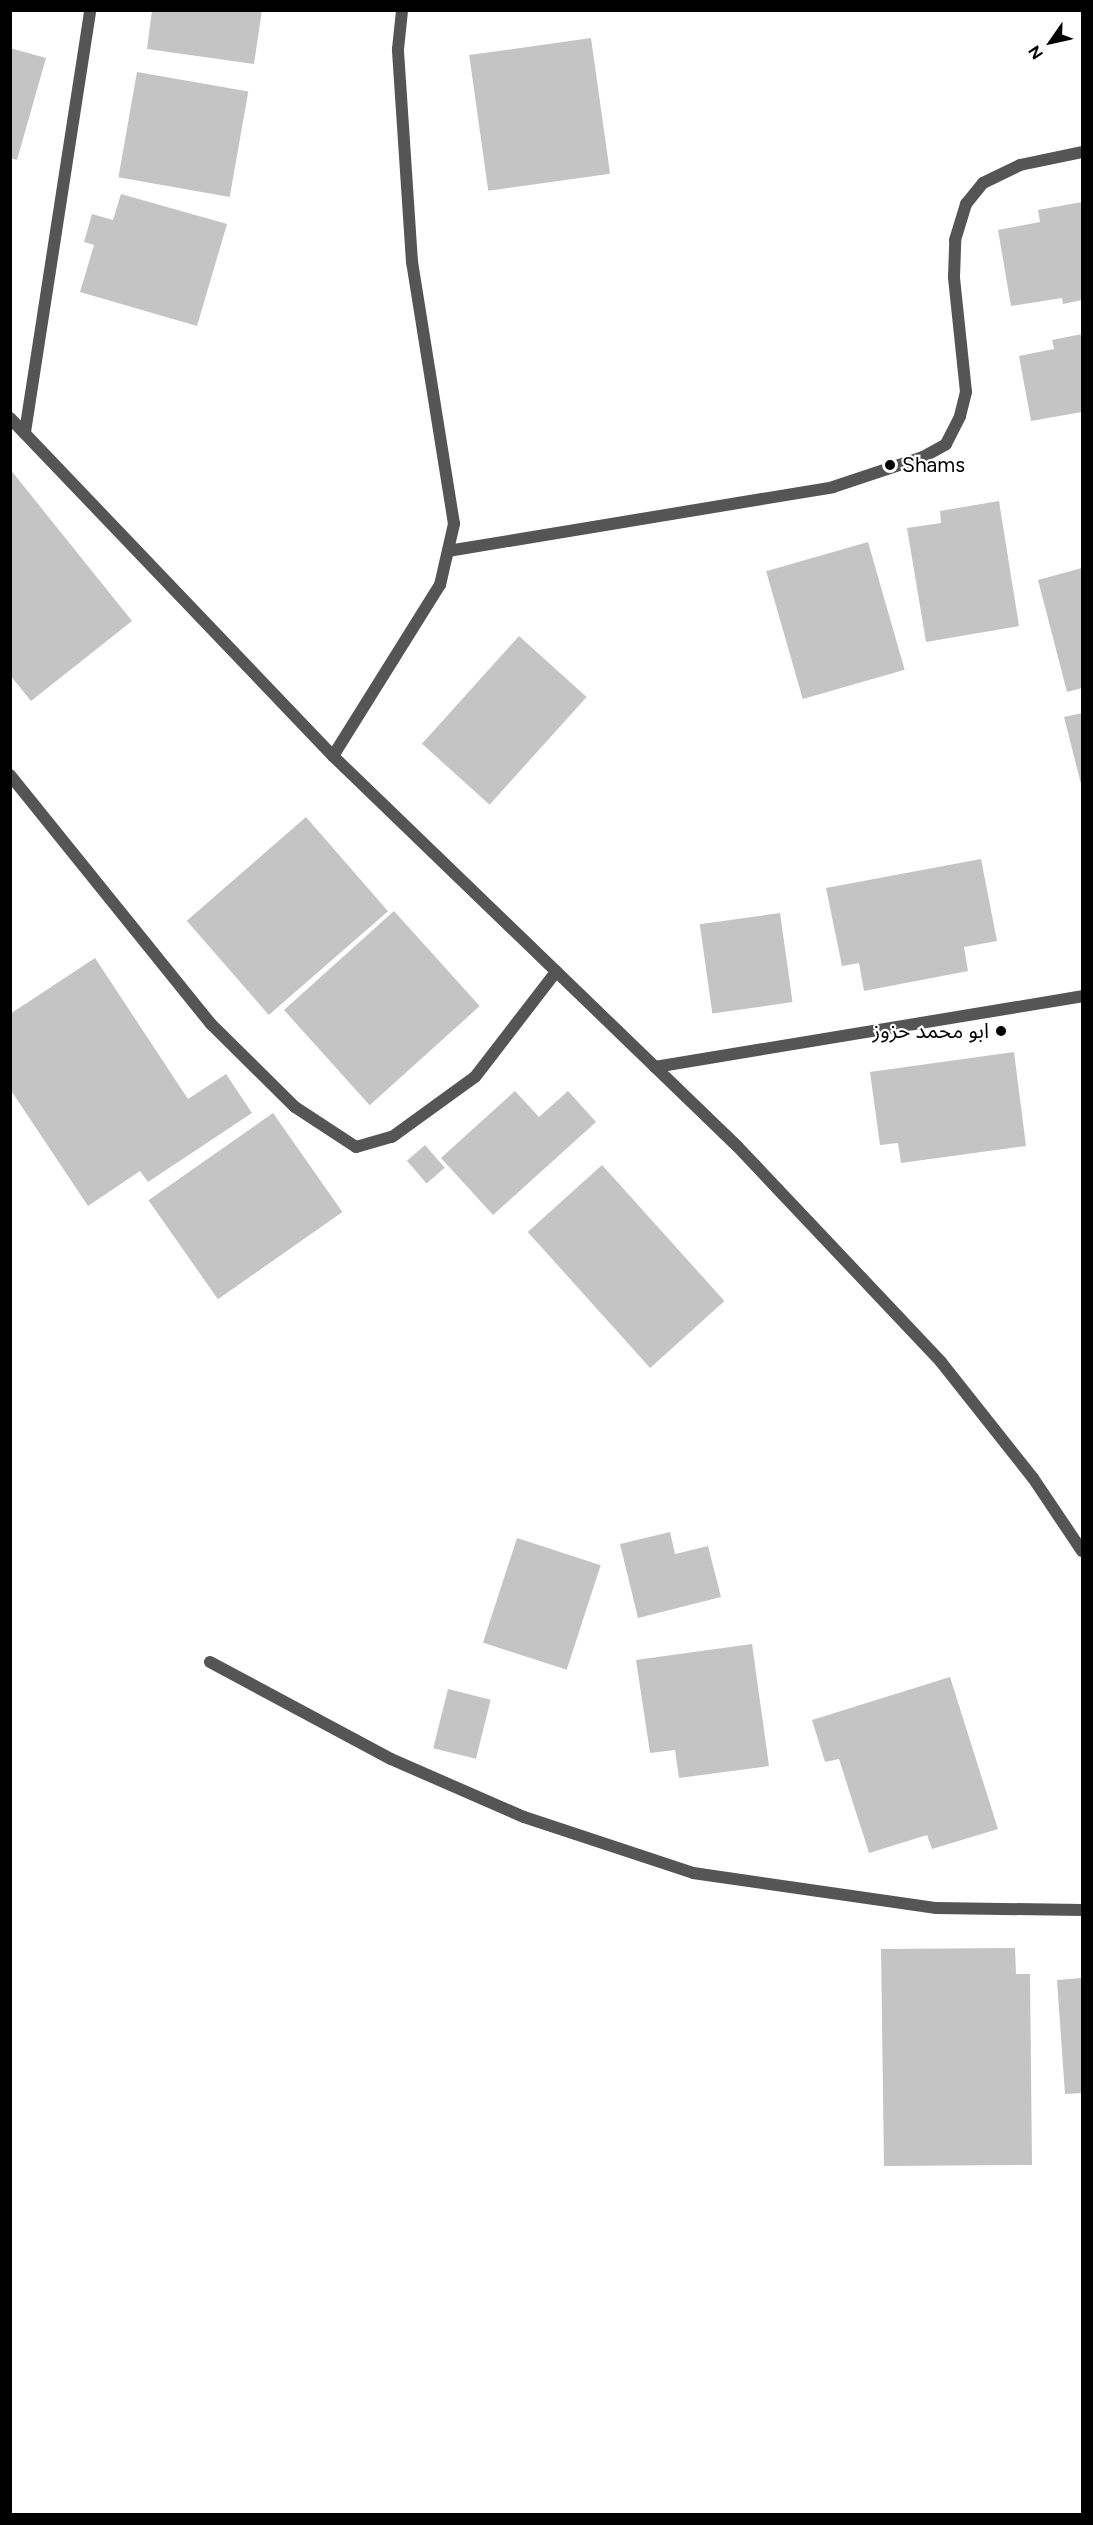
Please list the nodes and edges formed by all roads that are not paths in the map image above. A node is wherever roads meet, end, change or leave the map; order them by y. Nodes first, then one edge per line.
1 (90, 10) edge
2 (402, 10) edge
3 (1083, 152) edge
4 (10, 418) edge
5 (25, 432) junction
6 (448, 551) junction
7 (333, 756) junction
8 (10, 775) edge
9 (556, 972) junction
10 (1083, 996) edge
11 (655, 1067) junction
12 (1083, 1551) edge
13 (210, 1662) dead end
14 (1083, 1910) edge

1 - 5 street
2 - 6 street
3 - 6 street
4 - 5 street
5 - 7 street
6 - 7 street
7 - 9 street
8 - 9 street
9 - 11 street
10 - 11 street
11 - 12 street
13 - 14 street

